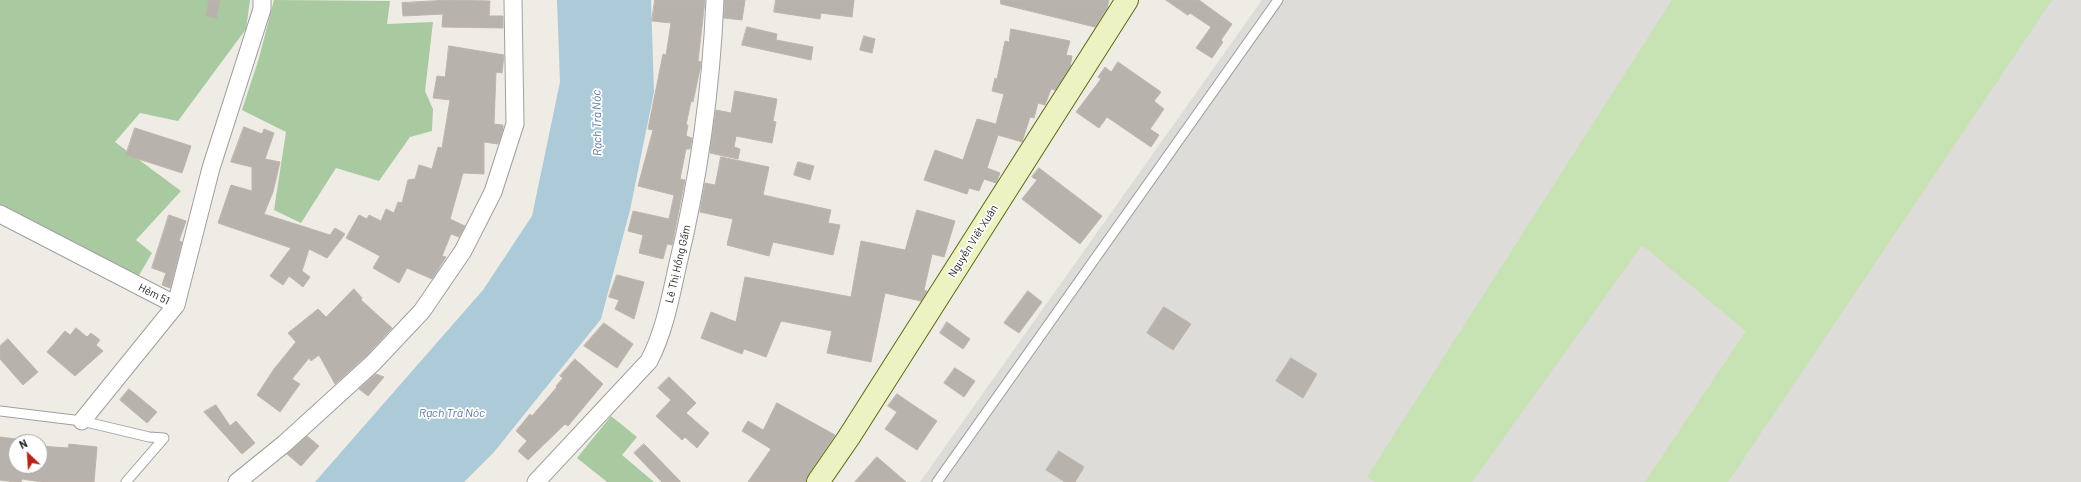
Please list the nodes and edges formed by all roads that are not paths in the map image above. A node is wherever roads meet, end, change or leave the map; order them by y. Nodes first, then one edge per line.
1 (262, 0) edge
2 (513, 0) edge
3 (715, 0) edge
4 (1127, 0) edge
5 (1278, 0) edge
6 (0, 214) edge
7 (176, 305) junction
8 (0, 411) edge
9 (82, 421) junction
10 (126, 482) edge
11 (237, 482) edge
12 (536, 482) edge
13 (818, 482) edge
14 (937, 482) edge

1 - 7 street
2 - 11 street
3 - 12 street, Lê Thị Hồng Gấm
4 - 13 street, Nguyễn Viết Xuân
5 - 14 lane
6 - 7 street, Hẻm 51
7 - 9 street, Hẻm 51
8 - 9 lane
9 - 10 lane

